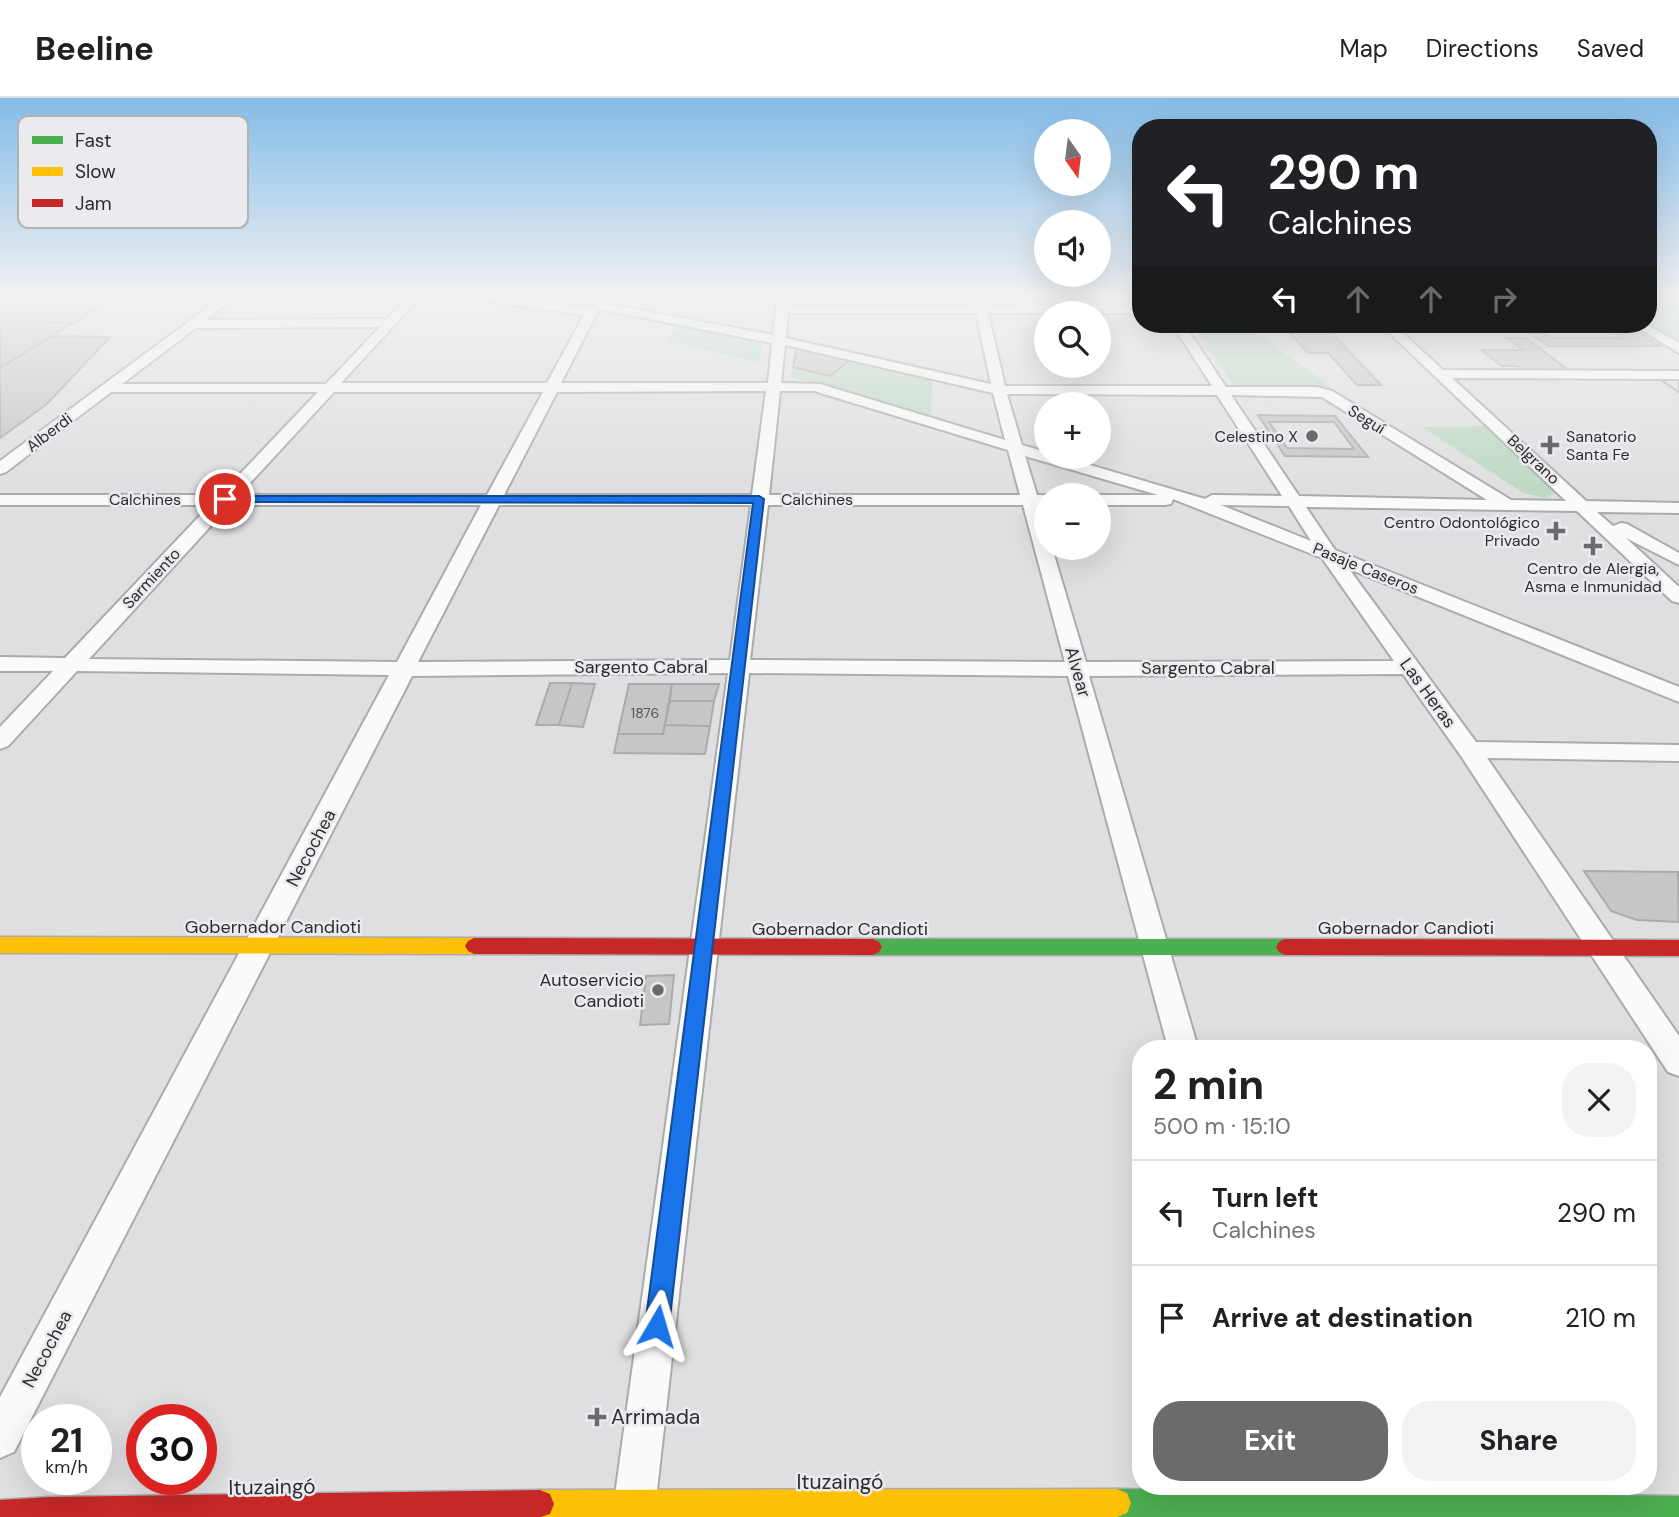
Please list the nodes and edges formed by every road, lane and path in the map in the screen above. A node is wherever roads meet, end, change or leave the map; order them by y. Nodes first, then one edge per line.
1 (146, 360) edge
2 (355, 360) edge
3 (567, 360) edge
4 (776, 360) edge
5 (867, 360) edge
6 (993, 360) edge
7 (1203, 360) edge
8 (1426, 360) edge
9 (1441, 374) junction
10 (1679, 375) edge
11 (329, 387) junction
12 (774, 387) junction
13 (109, 388) junction
14 (553, 388) junction
15 (999, 390) junction
16 (1223, 390) junction
17 (1015, 447) junction
18 (1034, 453) edge
19 (0, 469) edge
20 (1088, 469) edge
21 (1034, 491) edge
22 (225, 499) junction
23 (759, 499) junction
24 (0, 500) edge
25 (1034, 500) edge
26 (1111, 500) edge
27 (1193, 500) junction
28 (492, 501) junction
29 (1294, 501) junction
30 (1509, 506) junction
31 (1587, 508) junction
32 (1679, 508) edge
33 (1327, 552) junction
34 (1052, 560) edge
35 (1679, 560) edge
36 (1679, 597) edge
37 (0, 664) edge
38 (71, 664) junction
39 (738, 666) junction
40 (1408, 667) junction
41 (405, 668) junction
42 (1077, 669) junction
43 (1679, 695) edge
44 (0, 741) edge
45 (1469, 750) junction
46 (1679, 753) edge
47 (0, 945) edge
48 (260, 946) junction
49 (1602, 947) junction
50 (705, 948) junction
51 (1156, 948) junction
52 (1679, 948) edge
53 (1181, 1040) edge
54 (1679, 1062) edge
55 (0, 1438) edge
56 (1305, 1502) edge
57 (634, 1510) edge
58 (1679, 1510) edge
59 (0, 1514) edge

1 - 13 street, Alberdi
2 - 11 street, Sarmiento
3 - 14 street, Necochea
4 - 12 street
5 - 15 street, Seguí
6 - 15 street, Alvear
7 - 16 street, Las Heras
8 - 9 street, Belgrano
9 - 10 street
9 - 31 street, Belgrano
11 - 13 street
11 - 14 street
11 - 22 street, Sarmiento
12 - 14 street
12 - 17 street, Pasaje Caseros
12 - 23 street
13 - 19 street, Alberdi
14 - 28 street, Necochea
15 - 16 street, Seguí
15 - 17 street, Alvear
16 - 29 street, Las Heras
16 - 30 street, Seguí
17 - 18 street, Pasaje Caseros
17 - 21 street, Alvear
20 - 27 street, Pasaje Caseros
22 - 24 street, Calchines
22 - 28 street, Calchines
22 - 38 street, Sarmiento
23 - 25 street, Calchines
23 - 28 street, Calchines
23 - 39 street
26 - 27 street
27 - 29 street
27 - 33 street, Pasaje Caseros
28 - 41 street, Necochea
29 - 30 street
29 - 33 street, Las Heras
30 - 31 street
31 - 32 street
31 - 35 street
31 - 36 street, Belgrano
33 - 40 street, Las Heras
33 - 43 street, Pasaje Caseros
34 - 42 street, Alvear
37 - 38 street, Sargento Cabral
38 - 41 street, Sargento Cabral
38 - 44 street, Sarmiento
39 - 41 street, Sargento Cabral
39 - 42 street, Sargento Cabral
39 - 50 street
40 - 42 street, Sargento Cabral
40 - 45 street, Las Heras
41 - 48 street, Necochea
42 - 51 street, Alvear
45 - 46 street
45 - 49 street, Las Heras
47 - 48 street, Gobernador Candioti
48 - 50 street, Gobernador Candioti
48 - 55 street, Necochea
49 - 51 street, Gobernador Candioti
49 - 52 street, Gobernador Candioti
49 - 54 street, Las Heras
50 - 51 street, Gobernador Candioti
50 - 57 street
51 - 53 street, Alvear
56 - 57 street, Ituzaingó
56 - 58 street, Ituzaingó
57 - 59 street, Ituzaingó

